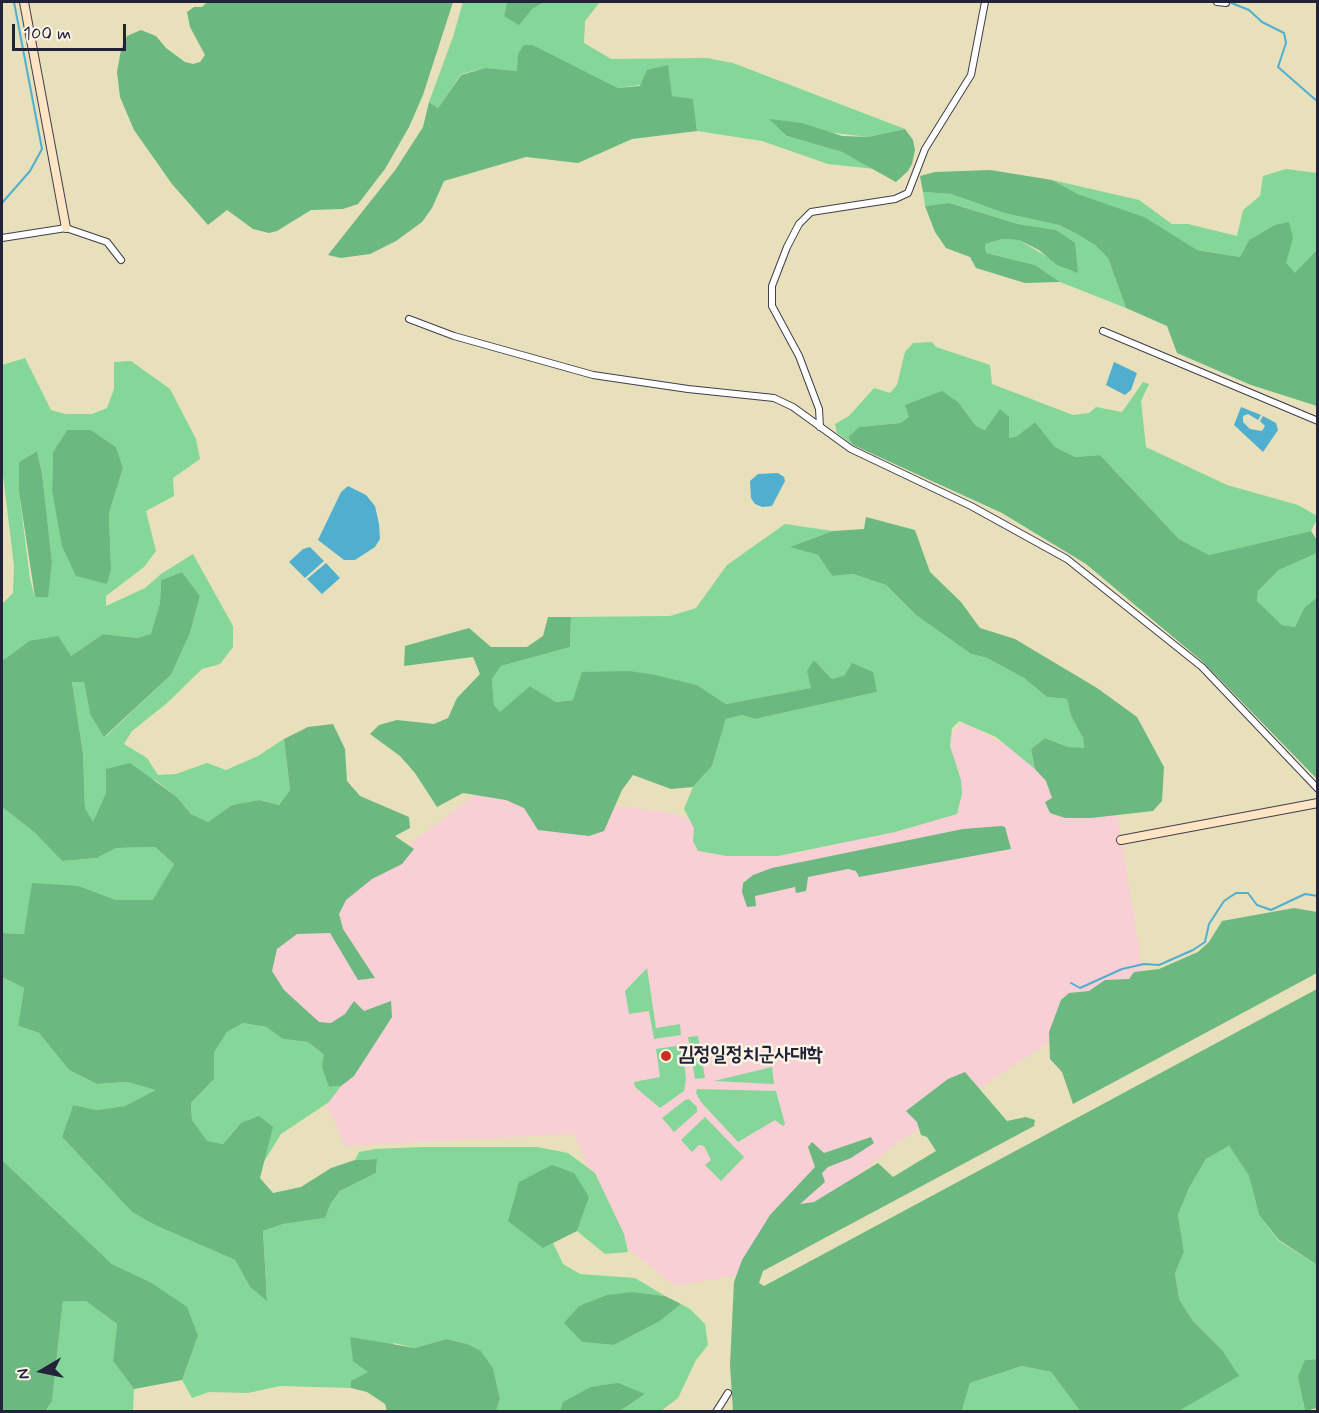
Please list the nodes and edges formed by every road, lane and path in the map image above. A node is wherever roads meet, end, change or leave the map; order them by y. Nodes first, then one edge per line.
1 (24, 2) edge
2 (984, 2) edge
3 (1217, 2) edge
4 (1226, 3) dead end
5 (66, 228) junction
6 (2, 238) edge
7 (121, 260) dead end
8 (409, 319) dead end
9 (1103, 331) dead end
10 (1317, 421) edge
11 (820, 427) junction
12 (1317, 789) edge
13 (1317, 803) edge
14 (1121, 840) dead end
15 (728, 1393) dead end
16 (716, 1412) edge

1 - 5 street
2 - 11 street
3 - 4 street
5 - 6 street
5 - 7 street
8 - 11 street
9 - 10 street
11 - 12 street
13 - 14 street
15 - 16 street

